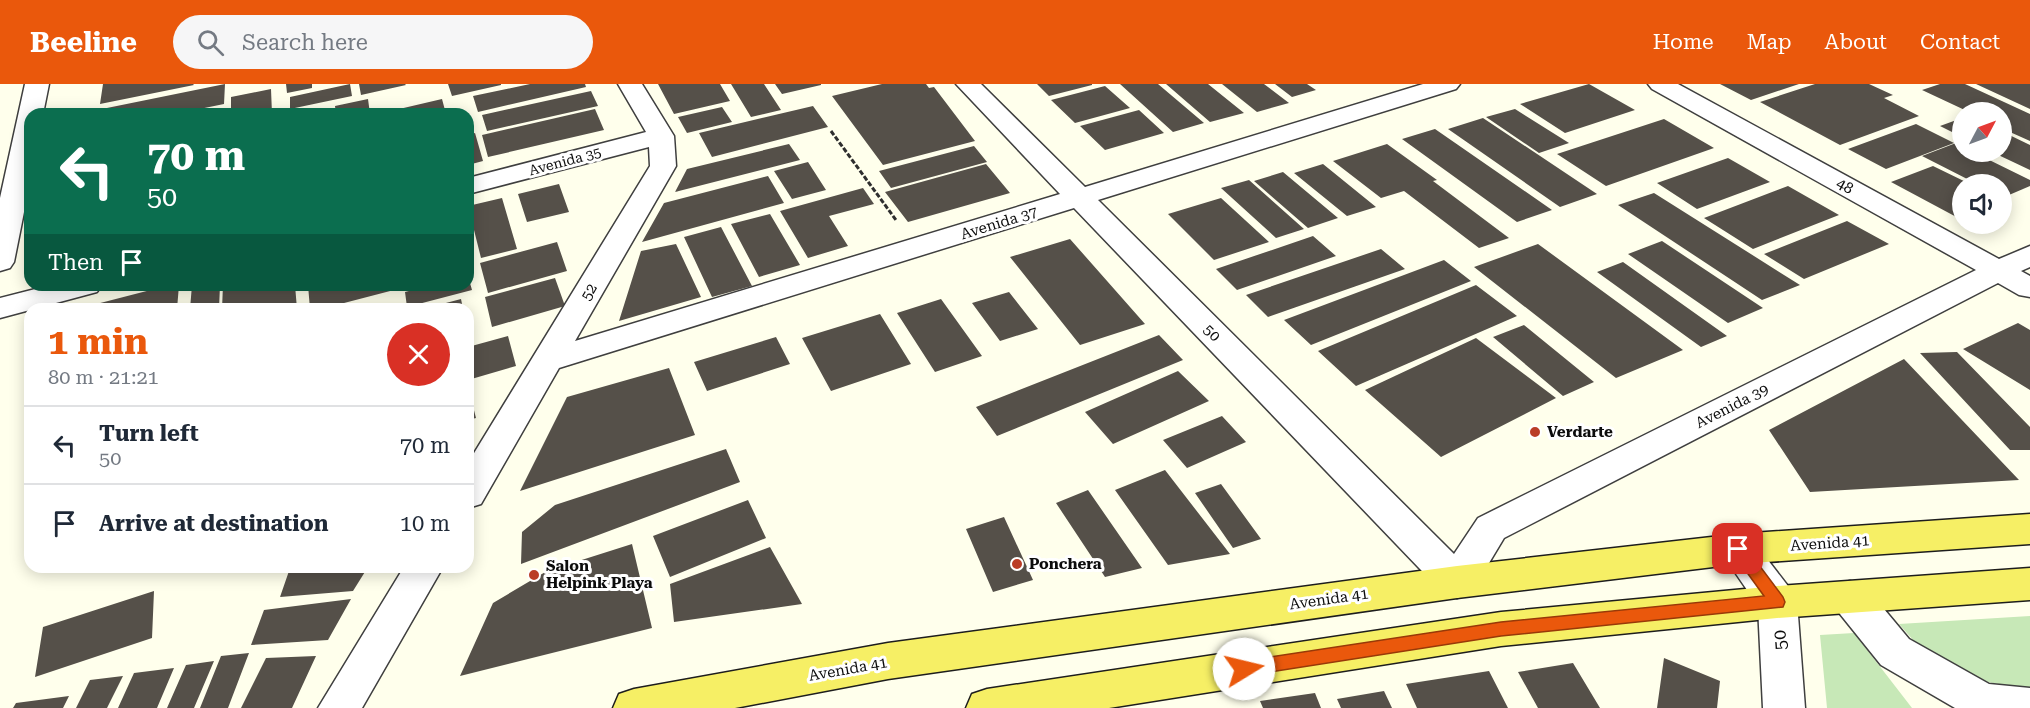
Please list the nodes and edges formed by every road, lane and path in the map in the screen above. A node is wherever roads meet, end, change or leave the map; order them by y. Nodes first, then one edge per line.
1 (37, 84) edge
2 (630, 84) edge
3 (968, 84) edge
4 (1448, 84) edge
5 (1660, 84) edge
6 (32, 108) edge
7 (831, 131) dead end
8 (662, 136) junction
9 (24, 148) edge
10 (474, 184) edge
11 (1080, 198) junction
12 (916, 248) junction
13 (2030, 255) edge
14 (0, 262) edge
15 (1999, 271) junction
16 (2030, 288) edge
17 (64, 291) edge
18 (0, 308) edge
19 (549, 360) junction
20 (474, 484) edge
21 (2030, 529) edge
22 (1738, 549) junction
23 (420, 573) edge
24 (1457, 582) junction
25 (2030, 584) edge
26 (1850, 597) junction
27 (1777, 602) junction
28 (2030, 707) edge
29 (339, 708) edge
30 (633, 708) edge
31 (987, 708) edge
32 (1784, 708) edge

1 - 6 street
2 - 8 street, 52
3 - 11 street, 50
4 - 11 street, Avenida 37
5 - 15 street, 48
7 - 12 path
8 - 10 street, Avenida 35
8 - 19 street, 52
9 - 14 street
11 - 12 street, Avenida 37
11 - 24 street, 50
12 - 19 street, Avenida 37
13 - 15 street, Avenida 39
15 - 16 street, 48
15 - 24 street, Avenida 39
17 - 18 street
19 - 20 street, 52
21 - 22 main road, Avenida 41
22 - 24 main road, Avenida 41
22 - 27 street
23 - 29 street
24 - 30 main road, Avenida 41
25 - 26 main road
26 - 27 main road
26 - 28 street
27 - 31 main road
27 - 32 street, 50

